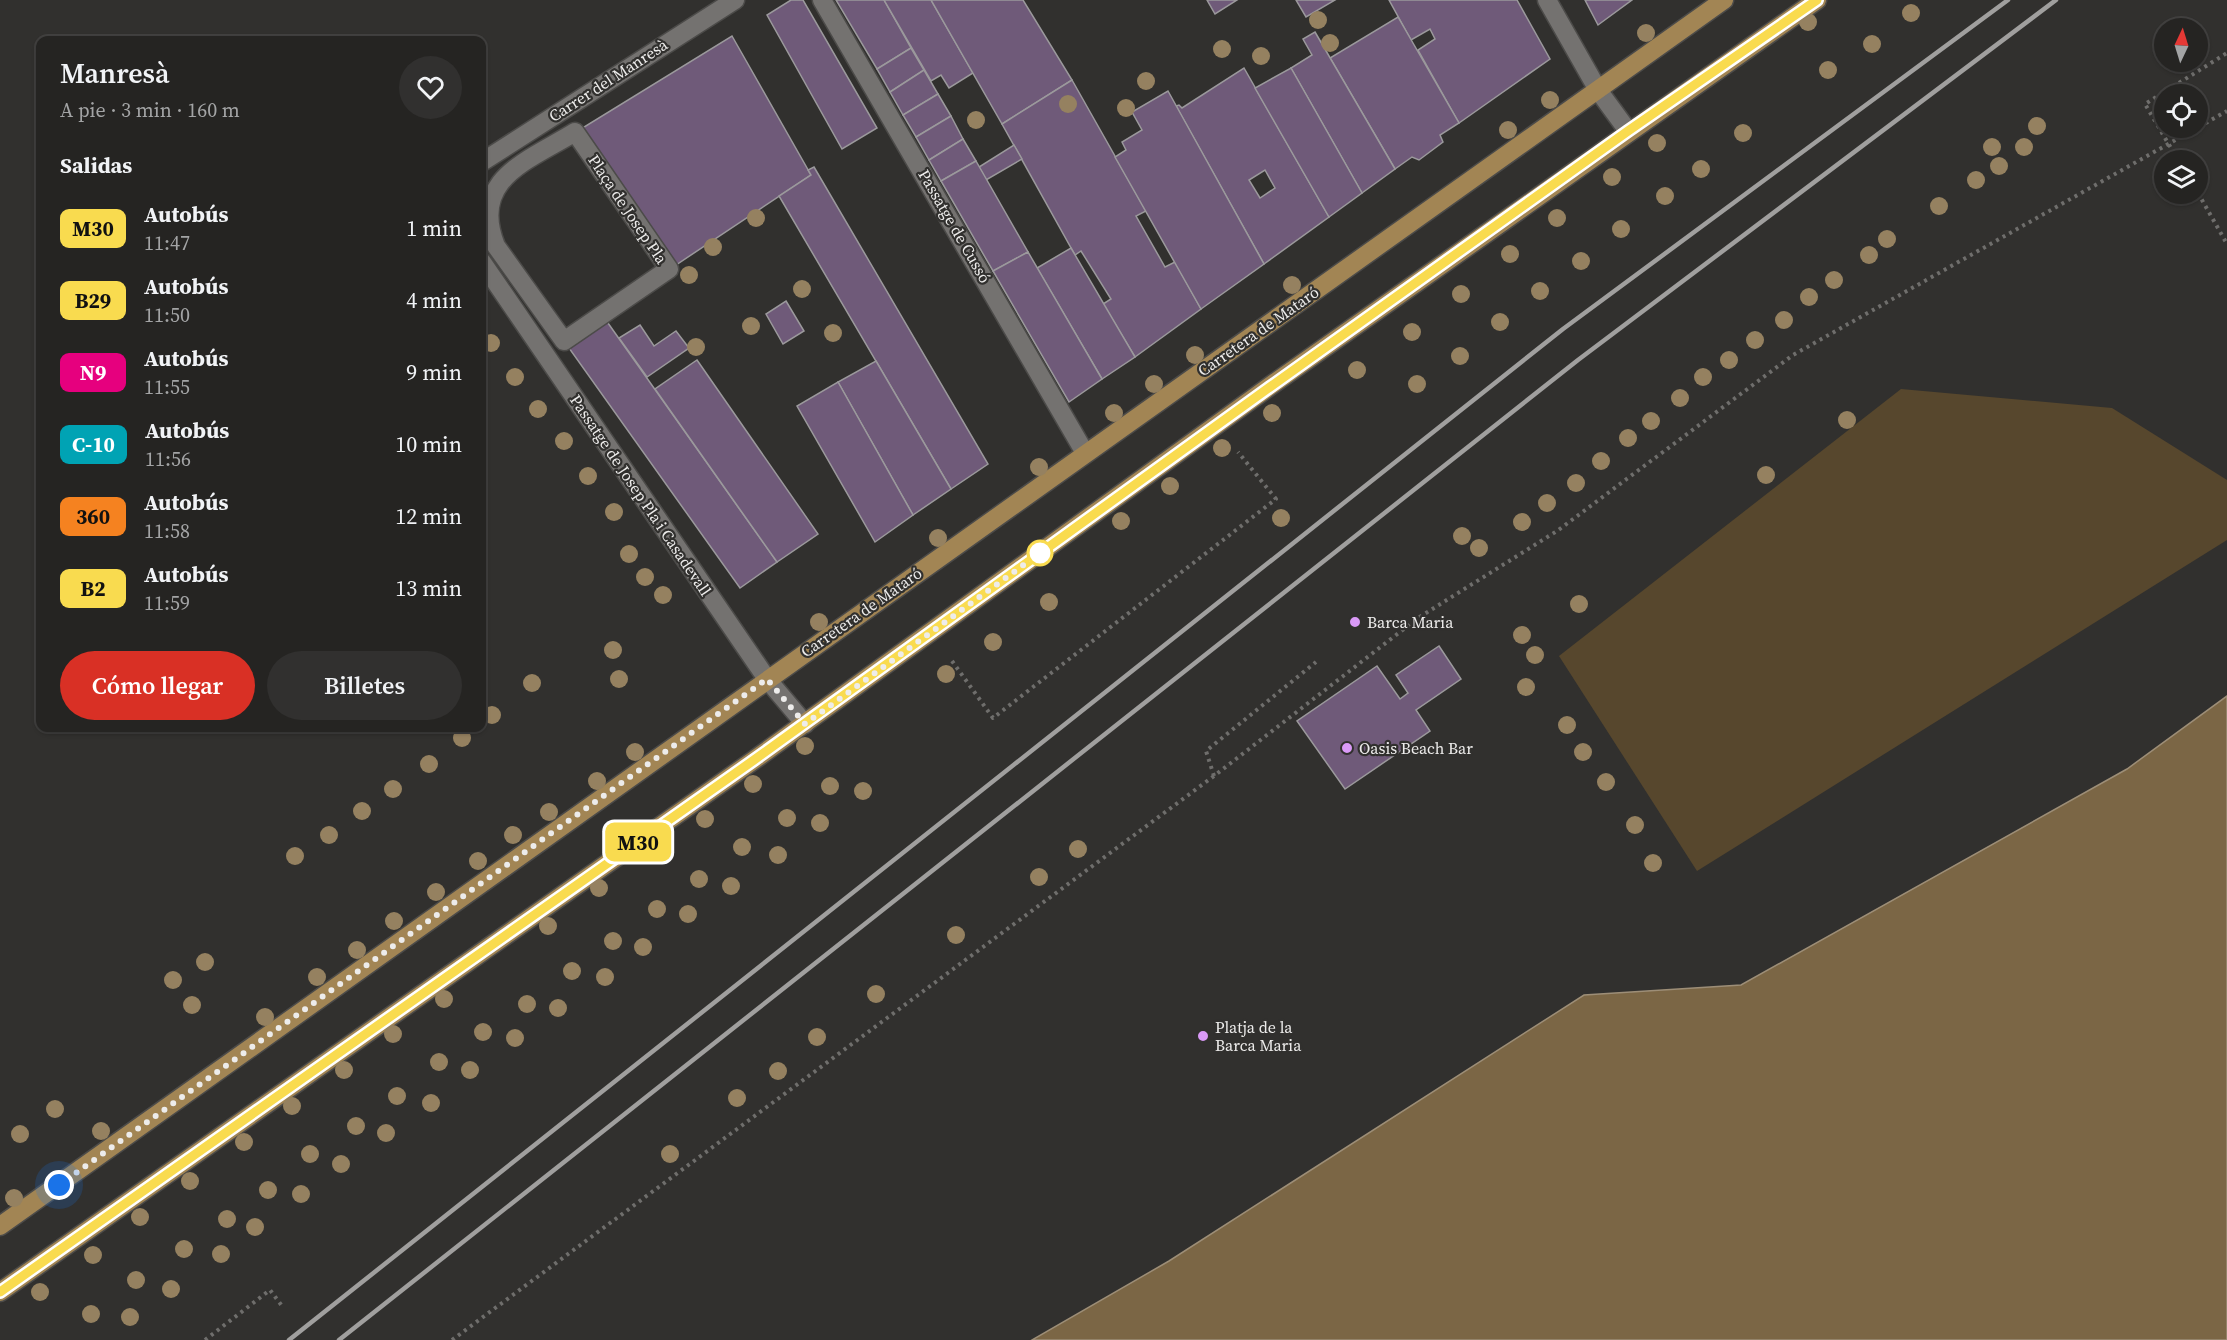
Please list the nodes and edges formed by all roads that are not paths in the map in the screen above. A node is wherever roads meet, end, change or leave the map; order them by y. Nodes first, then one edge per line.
1 (735, 0) edge
2 (822, 0) edge
3 (1547, 0) edge
4 (1724, 0) edge
5 (1817, 0) edge
6 (1598, 90) junction
7 (1628, 131) junction
8 (486, 159) edge
9 (504, 175) joint
10 (486, 268) edge
11 (1085, 453) junction
12 (767, 679) junction
13 (805, 724) junction
14 (0, 1226) edge
15 (0, 1292) edge

1 - 8 street, Carrer del Manresà
2 - 11 street, Passatge de Cussó
3 - 6 street
4 - 6 main road, Carretera de Mataró
5 - 7 main road
6 - 7 street
6 - 11 main road, Carretera de Mataró
7 - 13 main road
9 - 9 street, Plaça de Josep Pla
10 - 12 street, Passatge de Josep Pla i Casadevall
11 - 12 main road, Carretera de Mataró
12 - 13 street, Passatge de Josep Pla i Casadevall
12 - 14 main road, Carretera de Mataró
13 - 15 main road

